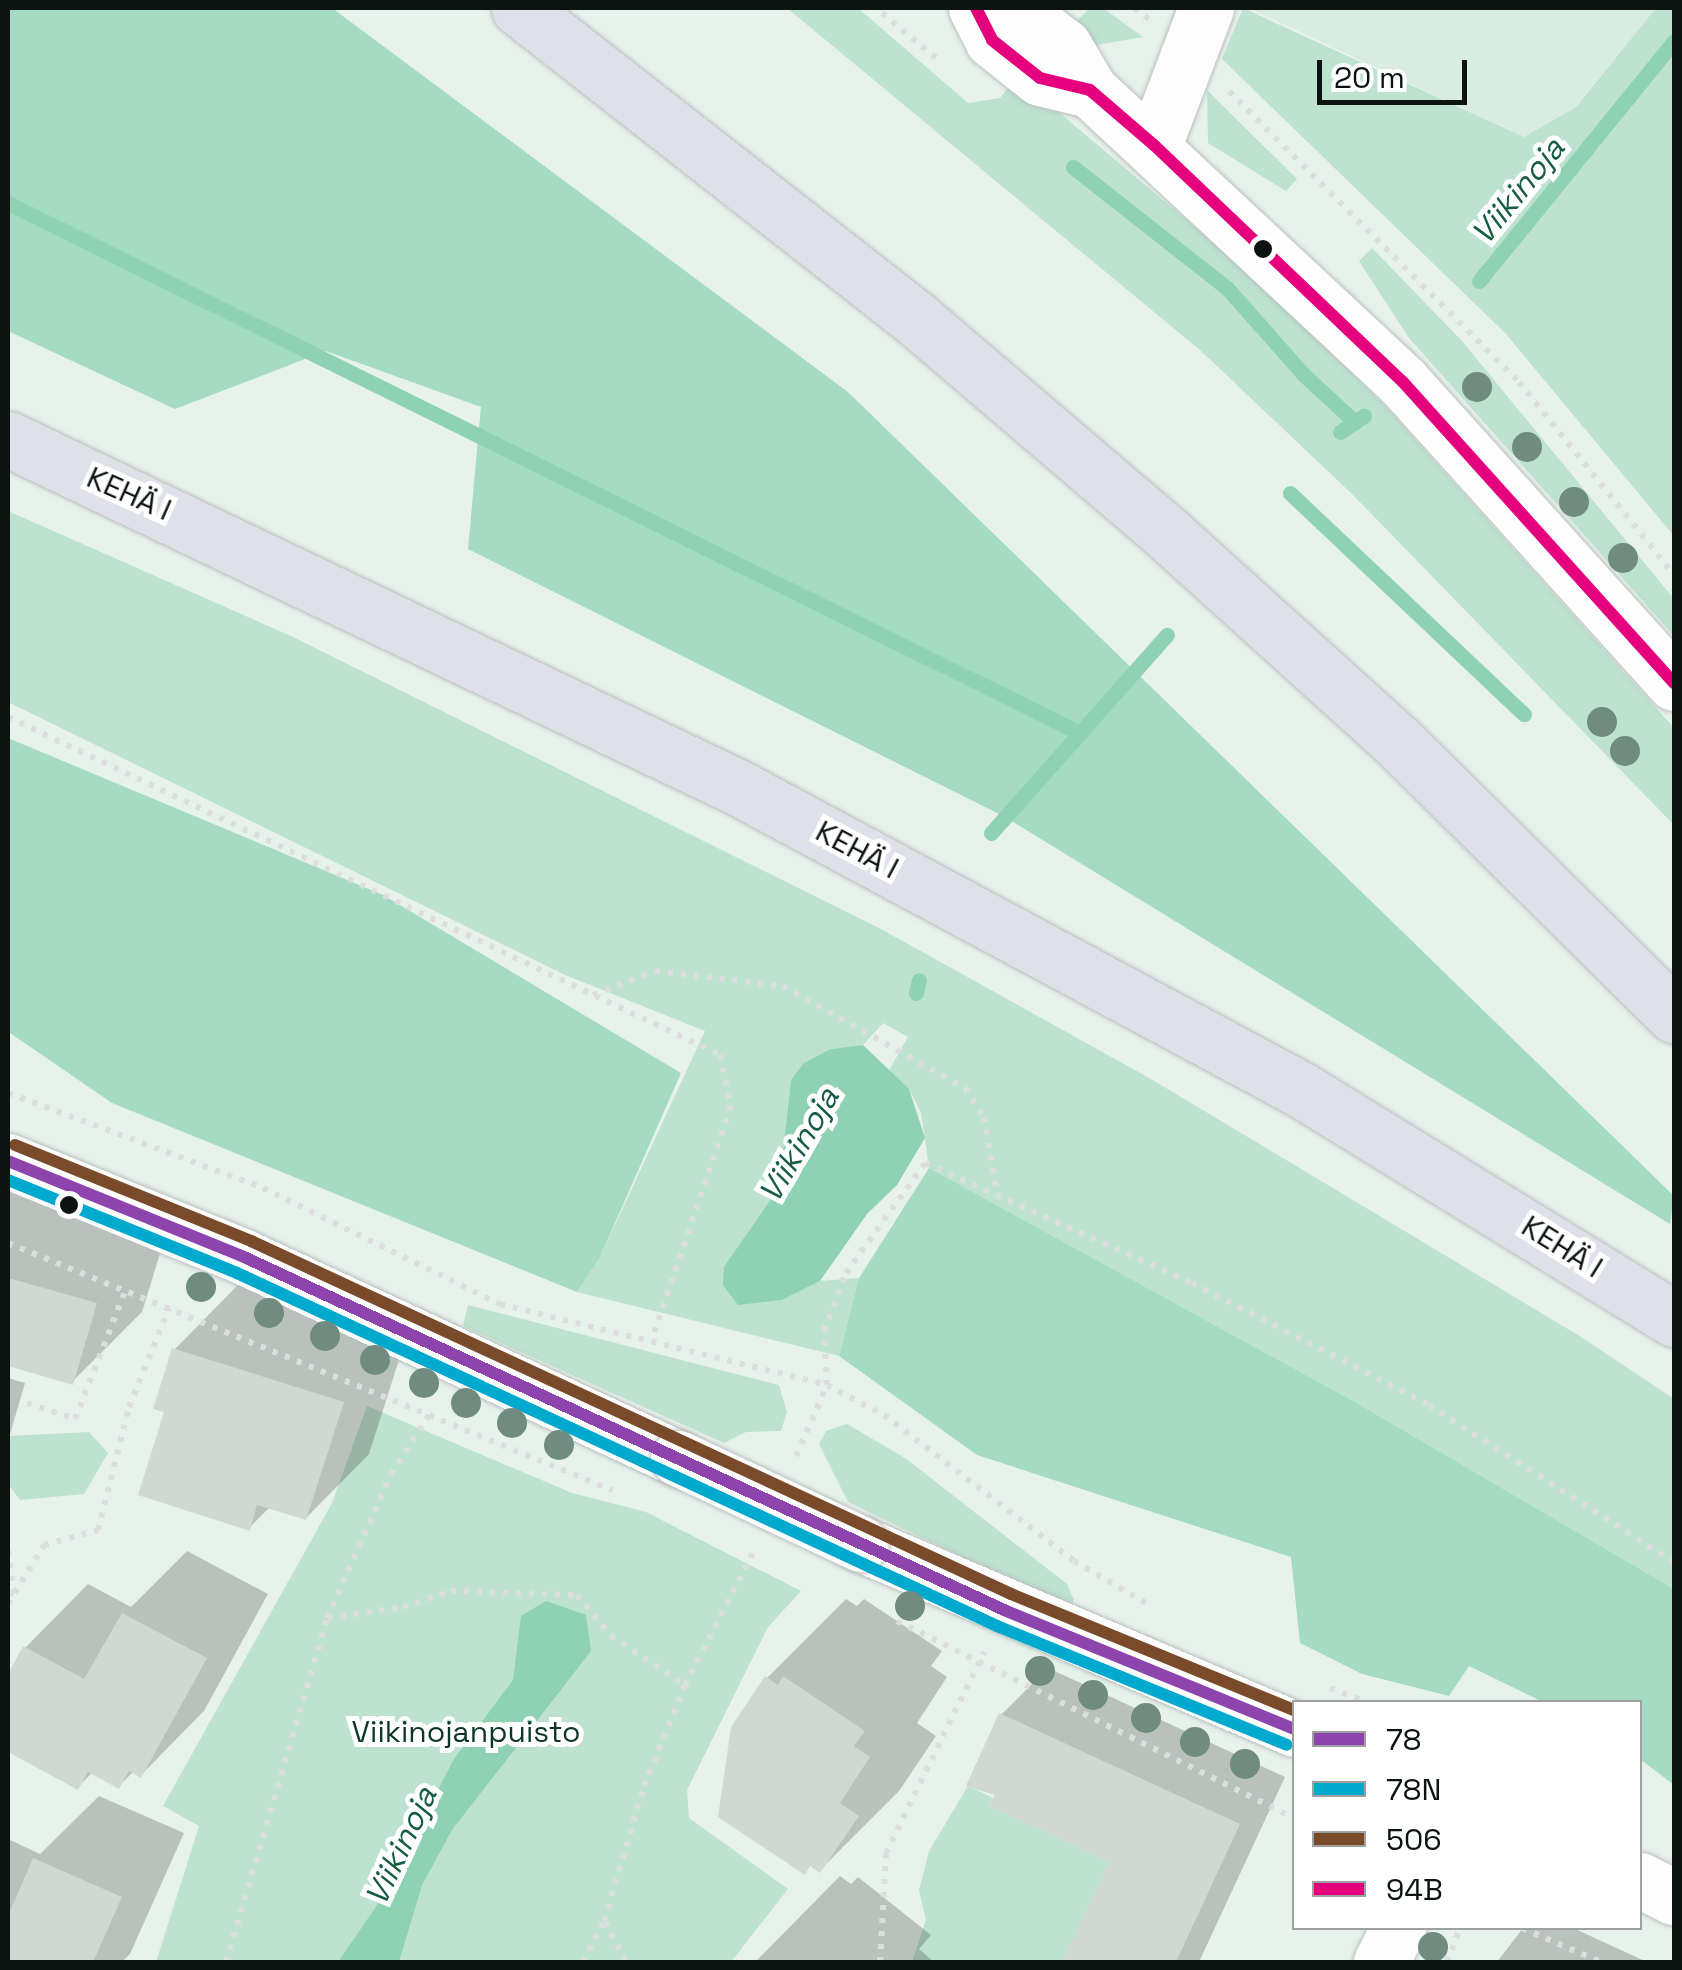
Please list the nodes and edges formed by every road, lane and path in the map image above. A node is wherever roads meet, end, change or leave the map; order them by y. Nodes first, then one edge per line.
1 (519, 8) edge
2 (543, 8) edge
3 (976, 8) edge
4 (1014, 8) edge
5 (1206, 8) edge
6 (1223, 86) dead end
7 (1090, 90) junction
8 (652, 108) junction
9 (1154, 144) junction
10 (8, 439) edge
11 (1674, 574) edge
12 (1674, 683) edge
13 (8, 717) edge
14 (592, 995) junction
15 (1674, 1015) edge
16 (8, 1093) edge
17 (8, 1161) edge
18 (998, 1196) junction
19 (8, 1243) edge
20 (126, 1289) junction
21 (170, 1308) junction
22 (1674, 1320) edge
23 (653, 1337) junction
24 (827, 1385) junction
25 (27, 1404) dead end
26 (429, 1416) junction
27 (626, 1493) dead end
28 (8, 1550) edge
29 (1674, 1562) edge
30 (11, 1592) edge
31 (8, 1604) edge
32 (1004, 1610) junction
33 (1168, 1615) dead end
34 (326, 1618) junction
35 (890, 1618) dead end
36 (717, 1621) dead end
37 (979, 1665) junction
38 (685, 1685) junction
39 (1292, 1702) edge
40 (1292, 1817) edge
41 (1642, 1881) edge
42 (1674, 1897) edge
43 (604, 1921) junction
44 (1397, 1930) edge
45 (1459, 1930) edge
46 (1527, 1930) edge
47 (226, 1962) edge
48 (583, 1962) edge
49 (626, 1962) edge
50 (880, 1962) edge
51 (1381, 1962) edge
52 (1447, 1962) edge
53 (1600, 1962) edge

1 - 8 highway
2 - 8 highway
3 - 7 street
4 - 7 street
5 - 9 street
6 - 11 path
7 - 9 street
8 - 15 highway
9 - 12 street
10 - 22 highway, KEHÄ I
13 - 14 path
14 - 18 path
14 - 23 path
16 - 23 path
17 - 32 street, bridge
18 - 24 path
18 - 29 path
19 - 20 path
20 - 21 path
20 - 25 path
21 - 26 path
21 - 30 path
23 - 24 path
24 - 33 path
26 - 27 path
26 - 34 path
28 - 30 path
30 - 31 path
32 - 37 path
32 - 39 street
34 - 38 path
34 - 47 path
35 - 37 path
36 - 38 path
37 - 40 path
37 - 50 path
38 - 43 path
41 - 42 street
43 - 48 path
43 - 49 path
44 - 51 street
45 - 52 path
46 - 53 path

